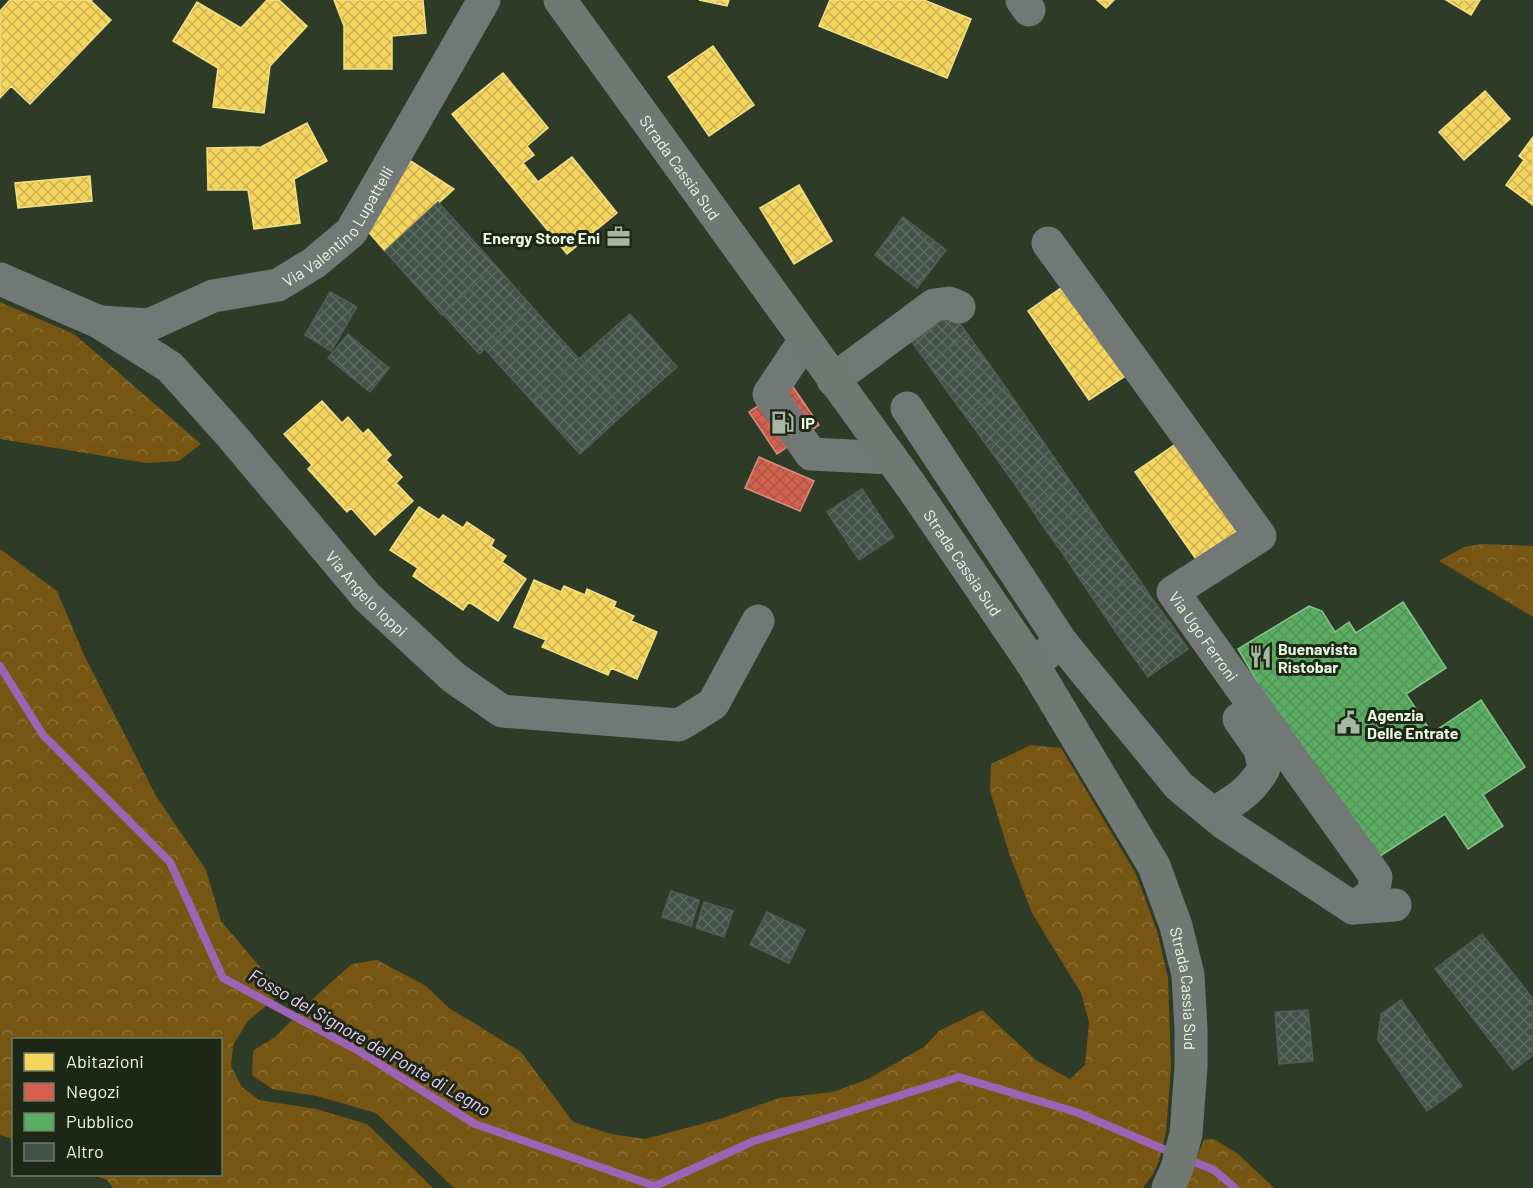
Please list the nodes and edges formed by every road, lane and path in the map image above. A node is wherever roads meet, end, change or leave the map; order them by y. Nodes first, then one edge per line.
1 (484, 0) edge
2 (560, 0) edge
3 (1048, 243) dead end
4 (0, 279) edge
5 (955, 300) dead end
6 (99, 322) junction
7 (805, 340) junction
8 (833, 380) junction
9 (907, 408) dead end
10 (891, 459) junction
11 (758, 621) dead end
12 (1062, 643) junction
13 (1191, 648) dead end
14 (1032, 663) junction
15 (1213, 814) junction
16 (1395, 905) dead end
17 (1353, 908) junction
18 (1168, 1188) edge

1 - 6 street, Via Valentino Lupattelli
2 - 7 main road, Strada Cassia Sud
3 - 17 street, Via Ugo Ferroni
4 - 6 street, Via Angelo Ioppi
5 - 8 street
6 - 11 street, Via Angelo Ioppi
7 - 8 main road, Strada Cassia Sud
7 - 10 street
8 - 10 main road, Strada Cassia Sud
9 - 12 street
10 - 14 main road, Strada Cassia Sud
12 - 14 street
12 - 15 street
13 - 15 street, Via Ugo Ferroni
14 - 18 main road, Strada Cassia Sud
15 - 17 street
16 - 17 street

